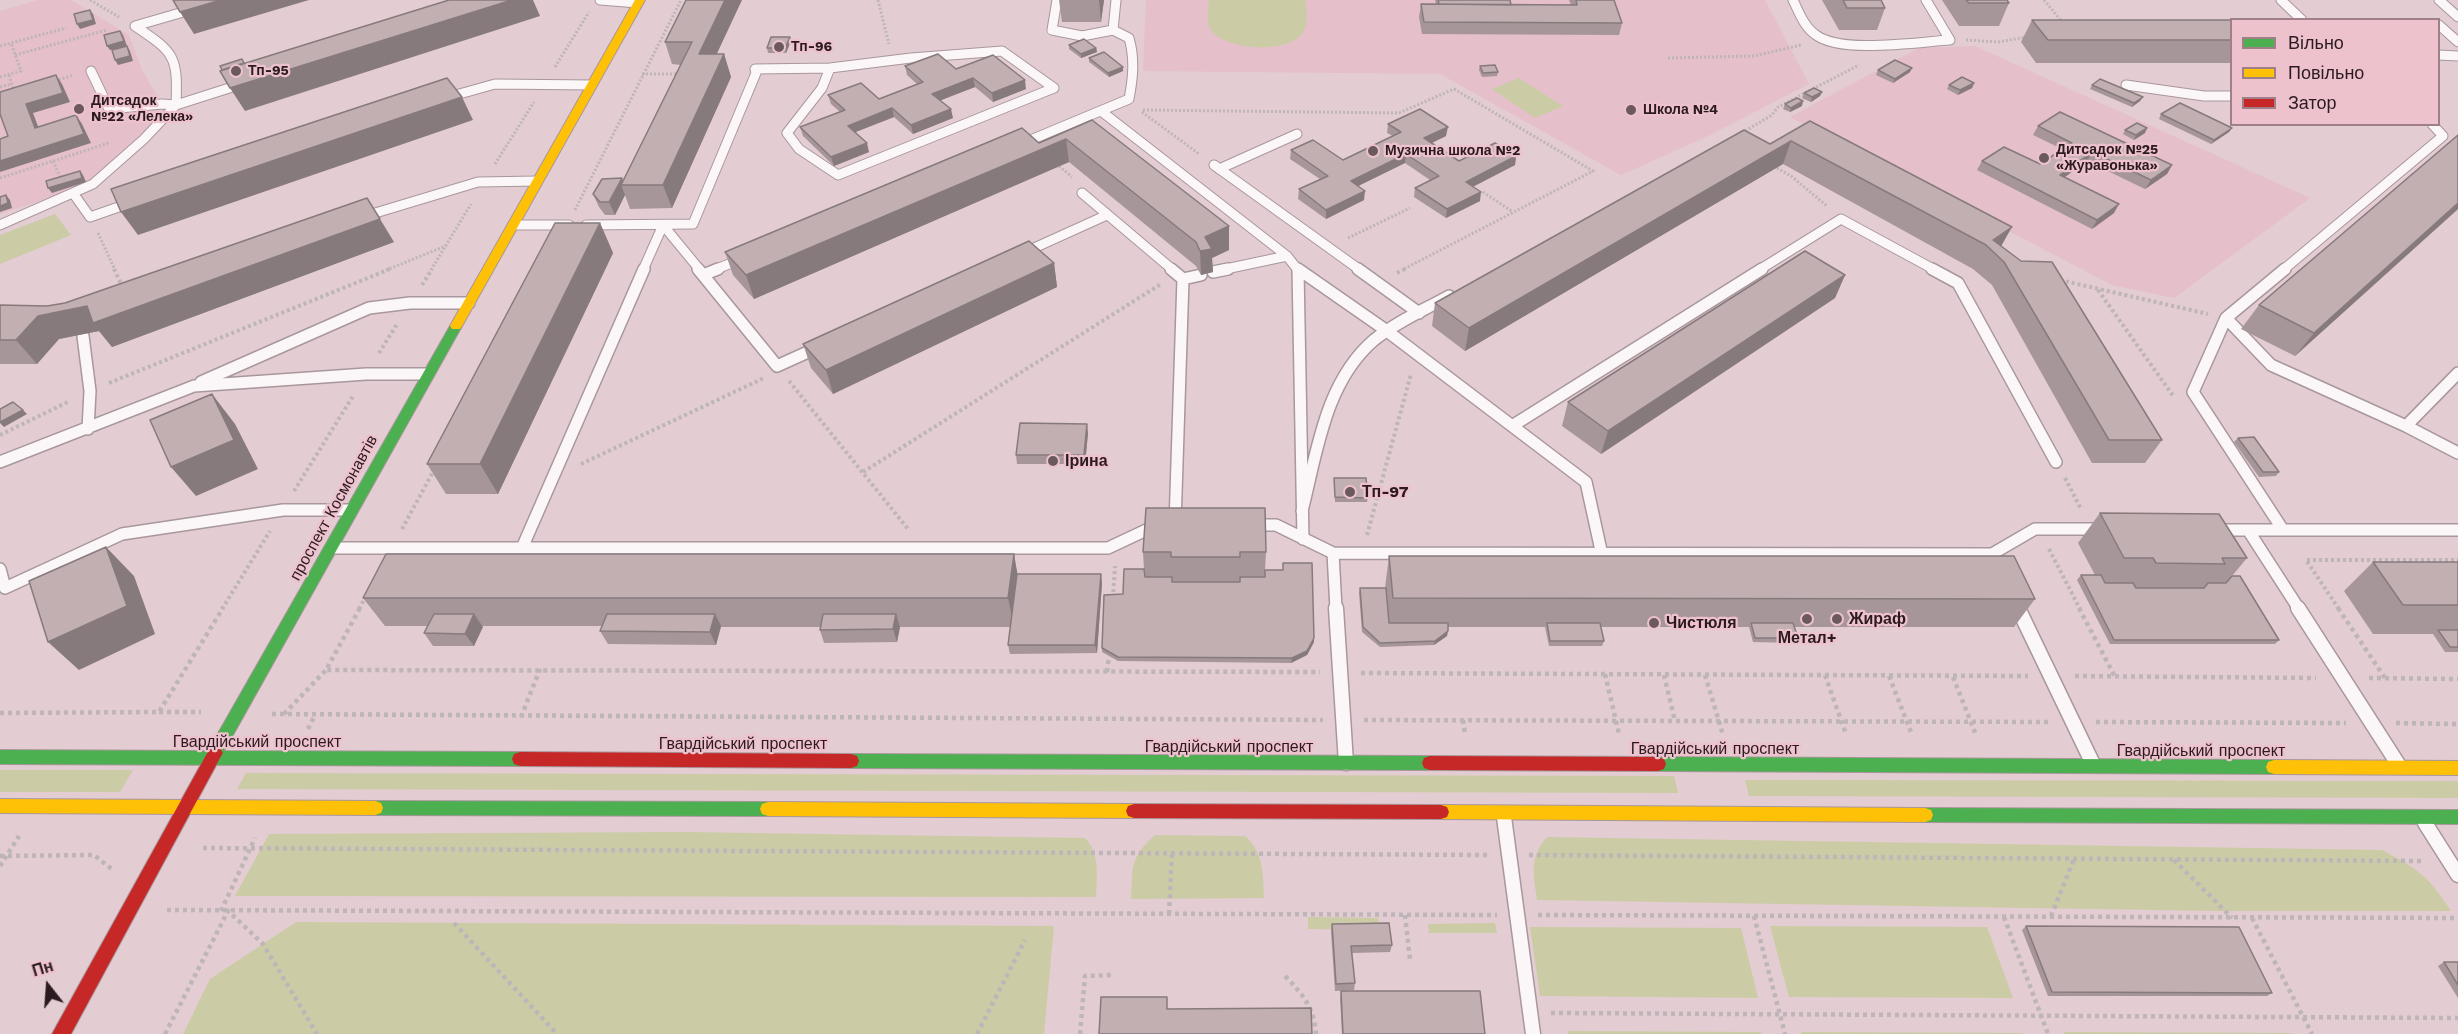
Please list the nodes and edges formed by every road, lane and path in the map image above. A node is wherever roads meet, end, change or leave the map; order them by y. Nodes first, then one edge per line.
1 (90, 0) edge
2 (225, 0) edge
3 (600, 0) edge
4 (681, 0) edge
5 (878, 0) edge
6 (1057, 0) edge
7 (1116, 0) edge
8 (1793, 0) edge
9 (1926, 0) edge
10 (2044, 0) edge
11 (2282, 0) edge
12 (2439, 0) edge
13 (639, 2) edge
14 (104, 8) dead end
15 (591, 9) dead end
16 (2458, 17) edge
17 (2300, 18) edge
18 (2063, 23) edge
19 (2440, 25) edge
20 (2458, 25) edge
21 (2440, 26) edge
22 (66, 28) dead end
23 (107, 30) dead end
24 (1113, 30) junction
25 (2036, 35) edge
26 (1819, 37) junction
27 (1950, 40) junction
28 (2458, 42) edge
29 (11, 43) junction
30 (1881, 44) junction
31 (889, 45) dead end
32 (0, 46) edge
33 (15, 55) junction
34 (2458, 56) edge
35 (2441, 57) edge
36 (1668, 58) dead end
37 (830, 68) junction
38 (91, 71) joint
39 (642, 74) junction
40 (684, 74) edge
41 (9, 75) junction
42 (0, 77) edge
43 (256, 80) edge
44 (47, 83) edge
45 (12, 84) junction
46 (544, 85) junction
47 (592, 85) junction
48 (2126, 85) dead end
49 (0, 87) edge
50 (7, 94) edge
51 (2230, 96) edge
52 (433, 102) edge
53 (176, 105) junction
54 (1101, 111) junction
55 (2434, 126) edge
56 (1297, 134) dead end
57 (1740, 135) edge
58 (112, 142) dead end
59 (1006, 150) edge
60 (53, 161) junction
61 (1217, 167) junction
62 (1777, 168) edge
63 (60, 177) edge
64 (0, 178) edge
65 (485, 181) junction
66 (538, 181) junction
67 (1483, 192) edge
68 (73, 193) junction
69 (1082, 193) dead end
70 (145, 198) edge
71 (1410, 208) dead end
72 (1513, 212) junction
73 (1107, 214) junction
74 (90, 217) junction
75 (1841, 219) junction
76 (348, 221) edge
77 (0, 225) edge
78 (513, 225) junction
79 (567, 225) junction
80 (663, 225) junction
81 (446, 246) junction
82 (1328, 248) junction
83 (757, 252) edge
84 (1287, 256) junction
85 (1011, 259) edge
86 (1298, 269) junction
87 (1213, 272) dead end
88 (703, 275) junction
89 (1200, 275) edge
90 (1180, 277) junction
91 (2057, 279) edge
92 (1378, 283) junction
93 (124, 290) edge
94 (1460, 290) edge
95 (410, 303) junction
96 (469, 303) junction
97 (1419, 313) junction
98 (2226, 318) junction
99 (1387, 331) junction
100 (83, 336) edge
101 (830, 342) edge
102 (1417, 354) junction
103 (779, 368) junction
104 (366, 374) junction
105 (429, 374) junction
106 (2458, 374) edge
107 (194, 386) junction
108 (90, 391) junction
109 (1512, 426) junction
110 (2406, 426) junction
111 (88, 429) junction
112 (0, 435) edge
113 (2458, 453) edge
114 (0, 462) edge
115 (2056, 462) joint
116 (437, 464) edge
117 (862, 472) junction
118 (553, 477) junction
119 (283, 510) junction
120 (352, 510) junction
121 (1302, 511) junction
122 (2086, 517) dead end
123 (1231, 525) edge
124 (2039, 529) junction
125 (2117, 529) edge
126 (2200, 530) edge
127 (2248, 530) junction
128 (2283, 530) junction
129 (2458, 530) edge
130 (1303, 539) junction
131 (1116, 544) junction
132 (331, 548) junction
133 (392, 548) junction
134 (522, 548) junction
135 (924, 548) junction
136 (1333, 553) junction
137 (1362, 553) junction
138 (1602, 555) junction
139 (2458, 560) edge
140 (0, 569) edge
141 (370, 589) edge
142 (2012, 595) edge
143 (1113, 599) edge
144 (1109, 656) edge
145 (540, 669) junction
146 (326, 670) junction
147 (1107, 672) junction
148 (1340, 672) junction
149 (1605, 674) junction
150 (1664, 675) junction
151 (1705, 675) junction
152 (1825, 675) junction
153 (1889, 676) junction
154 (2051, 676) junction
155 (1953, 677) junction
156 (2115, 677) junction
157 (2343, 678) junction
158 (2385, 678) junction
159 (2458, 679) edge
160 (0, 712) edge
161 (159, 712) junction
162 (238, 712) junction
163 (284, 714) junction
164 (521, 717) junction
165 (1343, 720) junction
166 (1617, 721) junction
167 (1675, 721) junction
168 (1719, 721) junction
169 (1841, 722) junction
170 (1907, 722) junction
171 (1971, 722) junction
172 (2074, 722) junction
173 (2372, 723) junction
174 (2458, 724) edge
175 (1620, 735) dead end
176 (1846, 735) dead end
177 (1912, 735) dead end
178 (1725, 740) dead end
179 (1980, 744) dead end
180 (0, 757) edge
181 (212, 759) junction
182 (1346, 764) junction
183 (2095, 767) junction
184 (2401, 768) junction
185 (2458, 768) edge
186 (0, 806) edge
187 (186, 806) junction
188 (1503, 812) junction
189 (2421, 817) junction
190 (2458, 817) edge
191 (19, 836) dead end
192 (203, 848) dead end
193 (1172, 853) junction
194 (1508, 855) junction
195 (0, 856) edge
196 (6, 856) junction
197 (2074, 859) junction
198 (2173, 859) junction
199 (2449, 861) junction
200 (0, 866) edge
201 (2458, 875) edge
202 (140, 891) junction
203 (228, 911) junction
204 (1169, 914) junction
205 (1405, 915) junction
206 (1516, 915) junction
207 (1754, 916) junction
208 (2004, 917) junction
209 (2051, 917) junction
210 (2233, 918) junction
211 (2252, 918) junction
212 (2458, 918) edge
213 (453, 922) dead end
214 (1025, 940) dead end
215 (1410, 960) dead end
216 (1114, 975) dead end
217 (1285, 976) dead end
218 (1530, 1012) junction
219 (1780, 1014) junction
220 (2041, 1016) junction
221 (2304, 1017) junction
222 (2458, 1018) edge
223 (61, 1034) edge
224 (165, 1034) edge
225 (317, 1034) edge
226 (557, 1034) edge
227 (977, 1034) edge
228 (1080, 1034) edge
229 (1316, 1034) edge
230 (1533, 1034) edge
231 (1785, 1034) edge
232 (2048, 1034) edge
233 (2312, 1034) edge

1 - 14 path
2 - 53 lane
3 - 13 lane
4 - 39 path
5 - 31 path
6 - 24 lane
7 - 24 lane
8 - 26 lane
9 - 27 lane
10 - 18 path
11 - 17 lane
12 - 16 lane
13 - 47 main road, проспект Космонавтів
15 - 46 path
19 - 20 lane
21 - 28 lane
22 - 29 path
23 - 33 path
24 - 54 lane
25 - 27 path
26 - 30 lane
26 - 36 path
27 - 30 lane
29 - 32 path
29 - 33 path
30 - 57 path
33 - 41 path
34 - 35 lane
37 - 37 lane
37 - 80 lane
38 - 44 path
38 - 53 lane
39 - 40 path
39 - 79 path
41 - 42 path
41 - 45 path
43 - 53 lane
45 - 49 path
45 - 50 path
46 - 47 lane
46 - 52 lane
46 - 65 path
47 - 66 main road, проспект Космонавтів
48 - 51 lane
53 - 68 lane
54 - 59 lane
54 - 84 lane
55 - 98 lane
56 - 61 lane
58 - 60 path
60 - 63 path
60 - 64 path
61 - 72 path
61 - 82 lane
62 - 75 path
65 - 66 lane
65 - 76 lane
65 - 81 path
66 - 78 main road, проспект Космонавтів
67 - 72 path
68 - 74 lane
68 - 77 lane
69 - 73 lane
70 - 74 lane
71 - 82 path
72 - 92 path
73 - 85 lane
73 - 90 lane
74 - 93 path
75 - 109 lane
75 - 115 lane
78 - 79 lane
78 - 96 main road, проспект Космонавтів
79 - 80 lane
80 - 88 lane
80 - 118 lane
81 - 95 path
81 - 108 path
82 - 92 lane
83 - 88 lane
84 - 86 lane
84 - 87 lane
86 - 99 lane
86 - 121 lane
88 - 103 lane
89 - 90 lane
90 - 117 path
90 - 131 lane
91 - 98 path
92 - 97 lane
94 - 97 lane
95 - 96 lane
95 - 104 path
95 - 107 lane
96 - 105 main road, проспект Космонавтів
97 - 99 lane
98 - 110 lane
98 - 128 lane
99 - 102 lane
99 - 121 lane
100 - 108 lane
101 - 103 lane
102 - 109 lane
102 - 137 path
103 - 117 path
103 - 118 path
104 - 105 lane
104 - 107 lane
104 - 119 path
105 - 120 main road, проспект Космонавтів
106 - 110 lane
107 - 111 lane
108 - 111 lane
108 - 112 path
109 - 138 lane
110 - 113 lane
111 - 114 lane
115 - 122 path
116 - 133 path
117 - 135 path
118 - 134 lane
119 - 120 lane
119 - 140 lane
119 - 161 path
120 - 132 main road, проспект Космонавтів
121 - 130 lane
123 - 130 lane
124 - 125 lane
124 - 138 lane
124 - 156 path
126 - 127 lane
127 - 128 lane
127 - 157 lane
128 - 129 lane
130 - 136 lane
131 - 135 lane
131 - 143 path
132 - 133 lane
132 - 162 main road, проспект Космонавтів
133 - 134 lane
134 - 135 lane
136 - 137 lane
136 - 148 lane
137 - 138 lane
139 - 158 path
141 - 146 path
142 - 154 lane
144 - 147 path
145 - 146 path
145 - 147 path
145 - 164 path
146 - 163 path
147 - 148 path
148 - 149 path
148 - 165 lane
149 - 150 path
149 - 166 path
150 - 151 path
150 - 167 path
151 - 152 path
151 - 168 path
152 - 153 path
152 - 169 path
153 - 155 path
153 - 170 path
154 - 155 path
154 - 156 path
154 - 172 lane
155 - 171 path
156 - 157 path
157 - 158 path
157 - 173 lane
158 - 159 path
160 - 161 path
161 - 162 path
162 - 163 path
162 - 181 main road, проспект Космонавтів
163 - 164 path
164 - 165 path
165 - 166 path
165 - 182 lane
166 - 167 path
166 - 175 path
167 - 168 path
168 - 169 path
168 - 178 path
169 - 170 path
169 - 176 path
170 - 171 path
170 - 177 path
171 - 172 path
171 - 179 path
172 - 173 path
172 - 183 lane
173 - 174 path
173 - 184 lane
180 - 181 main road, Гвардійський проспект
181 - 182 main road, Гвардійський проспект
181 - 187 main road, проспект Космонавтів
182 - 183 main road, Гвардійський проспект
183 - 184 main road, Гвардійський проспект
184 - 185 main road, Гвардійський проспект
186 - 187 main road
187 - 188 main road
187 - 202 main road, проспект Космонавтів
188 - 189 main road
188 - 194 lane
189 - 190 main road
189 - 199 lane
191 - 196 path
192 - 193 path
193 - 194 path
193 - 204 path
194 - 197 path
194 - 206 lane
195 - 196 path
196 - 200 path
196 - 202 path
197 - 198 path
197 - 209 path
198 - 199 path
198 - 210 path
199 - 201 lane
202 - 203 path
202 - 223 main road, проспект Космонавтів
203 - 204 path
203 - 224 path
203 - 225 path
204 - 205 path
205 - 206 path
205 - 215 path
206 - 207 path
206 - 218 lane
207 - 208 path
207 - 219 path
208 - 209 path
208 - 220 path
209 - 210 path
210 - 211 path
211 - 212 path
211 - 221 path
213 - 226 path
214 - 227 path
216 - 228 path
217 - 229 path
218 - 219 path
218 - 230 lane
219 - 220 path
219 - 231 path
220 - 221 path
220 - 232 path
221 - 222 path
221 - 233 path

